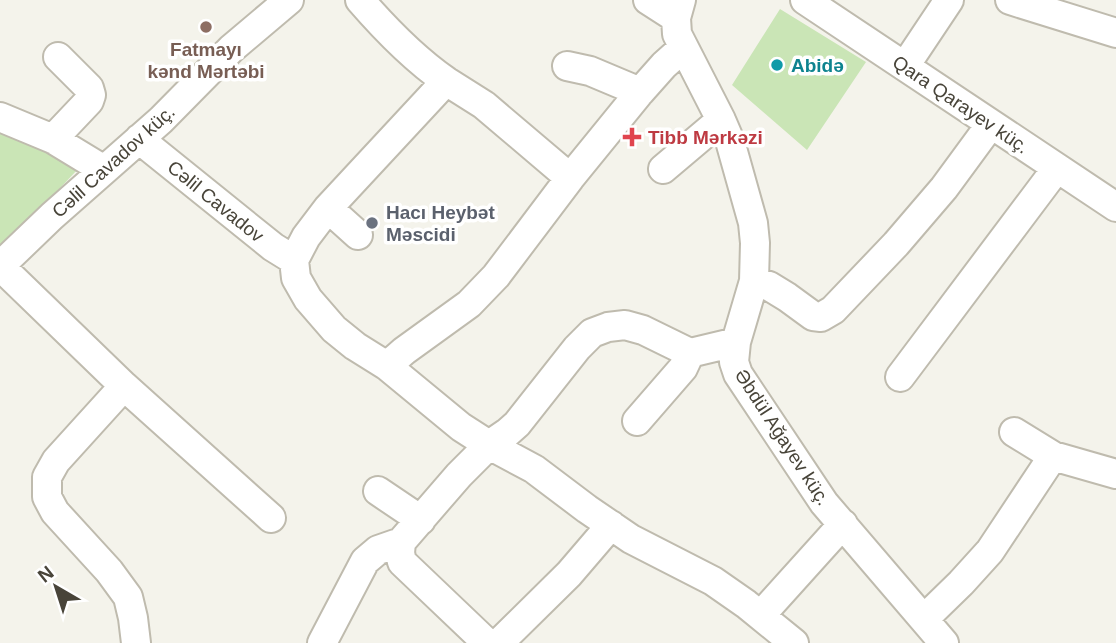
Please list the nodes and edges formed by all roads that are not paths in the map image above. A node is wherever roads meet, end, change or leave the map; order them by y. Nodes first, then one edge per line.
1 (289, 0) edge
2 (360, 0) edge
3 (648, 0) edge
4 (805, 0) edge
5 (949, 0) edge
6 (1010, 0) edge
7 (678, 9) edge
8 (1116, 33) edge
9 (683, 48) junction
10 (58, 57) dead end
11 (567, 66) dead end
12 (905, 66) junction
13 (446, 80) junction
14 (640, 92) junction
15 (0, 117) edge
16 (721, 120) junction
17 (991, 124) junction
18 (53, 139) junction
19 (139, 139) junction
20 (1057, 168) junction
21 (663, 169) dead end
22 (104, 170) junction
23 (570, 178) junction
24 (1116, 207) edge
25 (328, 208) junction
26 (359, 235) dead end
27 (294, 260) junction
28 (0, 266) edge
29 (754, 281) junction
30 (736, 342) junction
31 (690, 352) junction
32 (387, 366) junction
33 (900, 377) dead end
34 (124, 386) junction
35 (637, 421) dead end
36 (1014, 432) dead end
37 (489, 445) junction
38 (1053, 456) junction
39 (1116, 474) edge
40 (378, 491) dead end
41 (271, 518) dead end
42 (421, 520) junction
43 (843, 524) junction
44 (611, 525) junction
45 (401, 542) junction
46 (761, 615) junction
47 (924, 619) junction
48 (136, 643) edge
49 (322, 643) edge
50 (487, 643) edge
51 (499, 643) edge
52 (794, 643) edge
53 (944, 643) edge

1 - 19 street, Cəlil Cavadov küç.
2 - 13 street
3 - 7 street
4 - 12 street, Qara Qarayev küç.
5 - 12 street
6 - 8 street
7 - 9 street, Əbdül Ağayev küç.
9 - 14 street
9 - 16 street, Əbdül Ağayev küç.
10 - 18 street
11 - 14 street
12 - 17 street, Qara Qarayev küç.
13 - 23 street
13 - 25 street
14 - 23 street
15 - 18 street
16 - 21 street
16 - 29 street, Əbdül Ağayev küç.
17 - 20 street, Qara Qarayev küç.
17 - 29 street
18 - 22 street
19 - 22 street, Cəlil Cavadov küç.
19 - 27 street, Cəlil Cavadov
20 - 24 street, Qara Qarayev küç.
20 - 33 street
22 - 28 street, Cəlil Cavadov küç.
23 - 32 street
25 - 26 street
25 - 27 street
27 - 32 street
28 - 34 street
29 - 30 street, Əbdül Ağayev küç.
30 - 31 street
30 - 43 street, Əbdül Ağayev küç.
31 - 35 street
31 - 37 street
32 - 37 street
34 - 41 street
34 - 48 street
36 - 38 street
37 - 42 street
37 - 44 street
38 - 39 street
38 - 47 street
40 - 42 street
42 - 45 street
43 - 46 street
43 - 47 street, Əbdül Ağayev küç.
44 - 46 street
44 - 51 street
45 - 49 street
45 - 50 street
46 - 52 street
47 - 53 street, Əbdül Ağayev küç.

